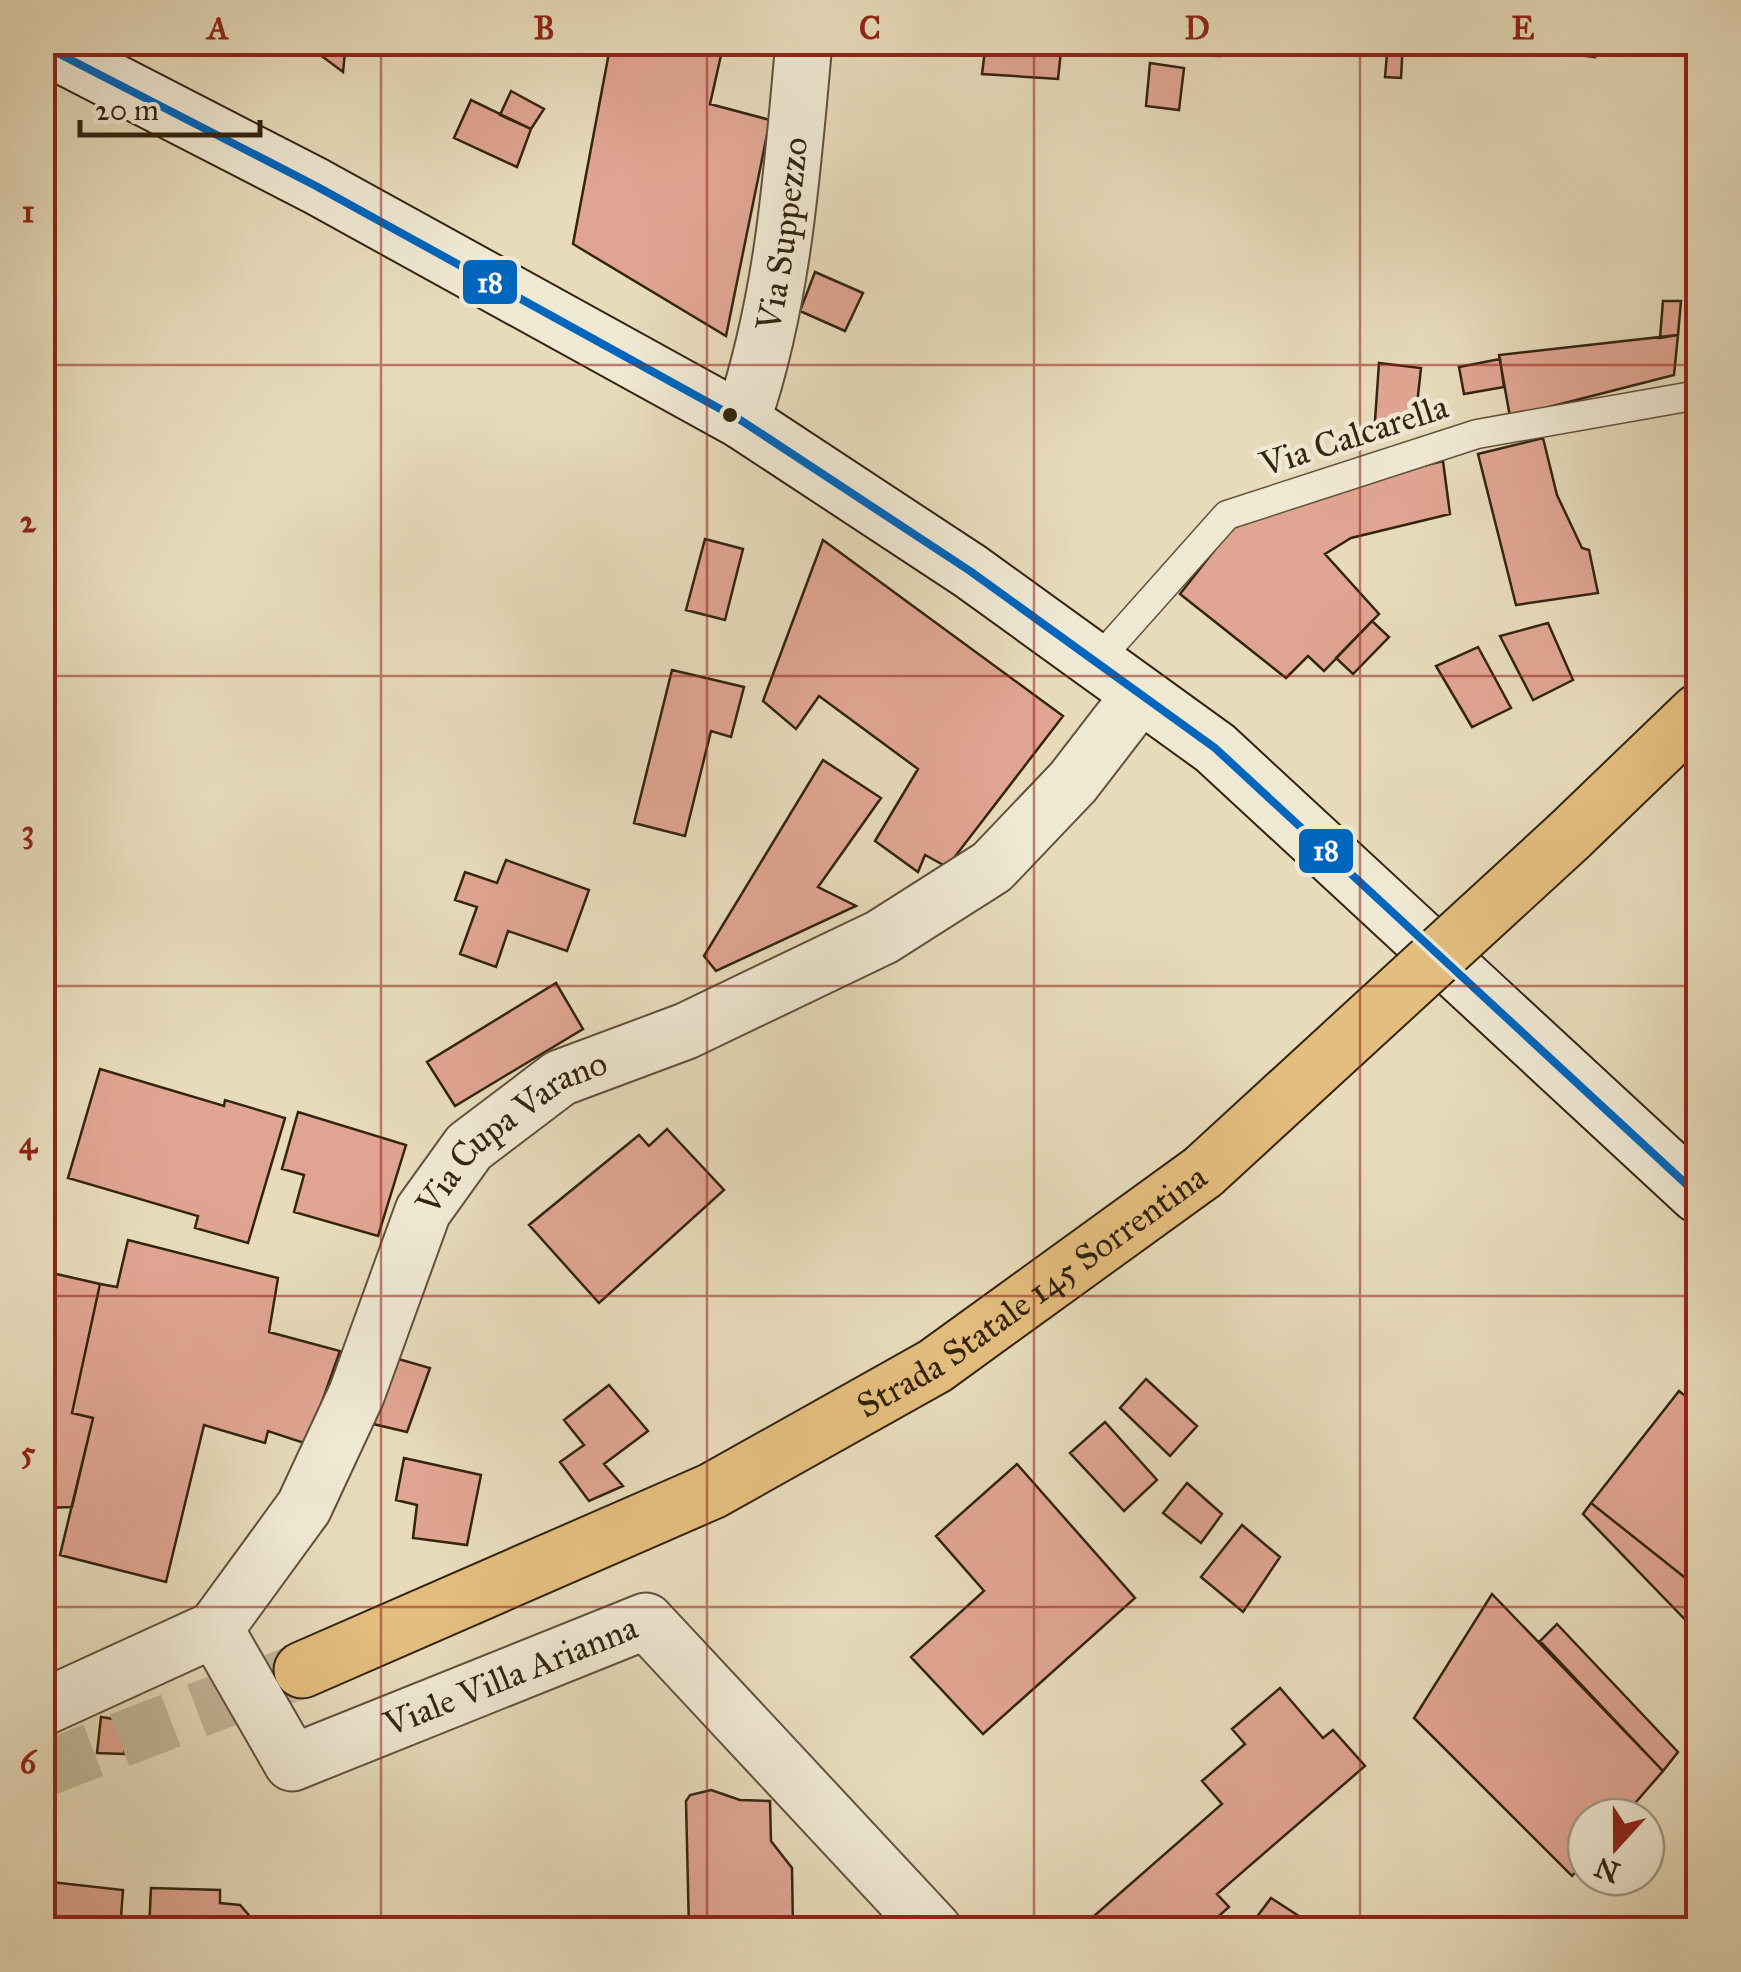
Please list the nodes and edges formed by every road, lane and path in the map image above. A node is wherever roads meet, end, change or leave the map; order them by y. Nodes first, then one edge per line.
1 (804, 42) edge
2 (42, 46) edge
3 (1698, 396) edge
4 (742, 420) junction
5 (1096, 662) junction
6 (1140, 695) junction
7 (1698, 712) edge
8 (1698, 1195) edge
9 (215, 1630) junction
10 (302, 1670) tunnel mouth
11 (42, 1708) edge
12 (934, 1930) edge

1 - 4 street, Via Suppezzo
2 - 4 street
3 - 5 lane, Via Calcarella
4 - 5 street
5 - 6 street
6 - 8 street
6 - 9 street, Via Cupa Varano
7 - 10 highway, Strada Statale 145 Sorrentina, bridge
9 - 11 street, Via Cupa Varano
9 - 12 street, Viale Villa Arianna

